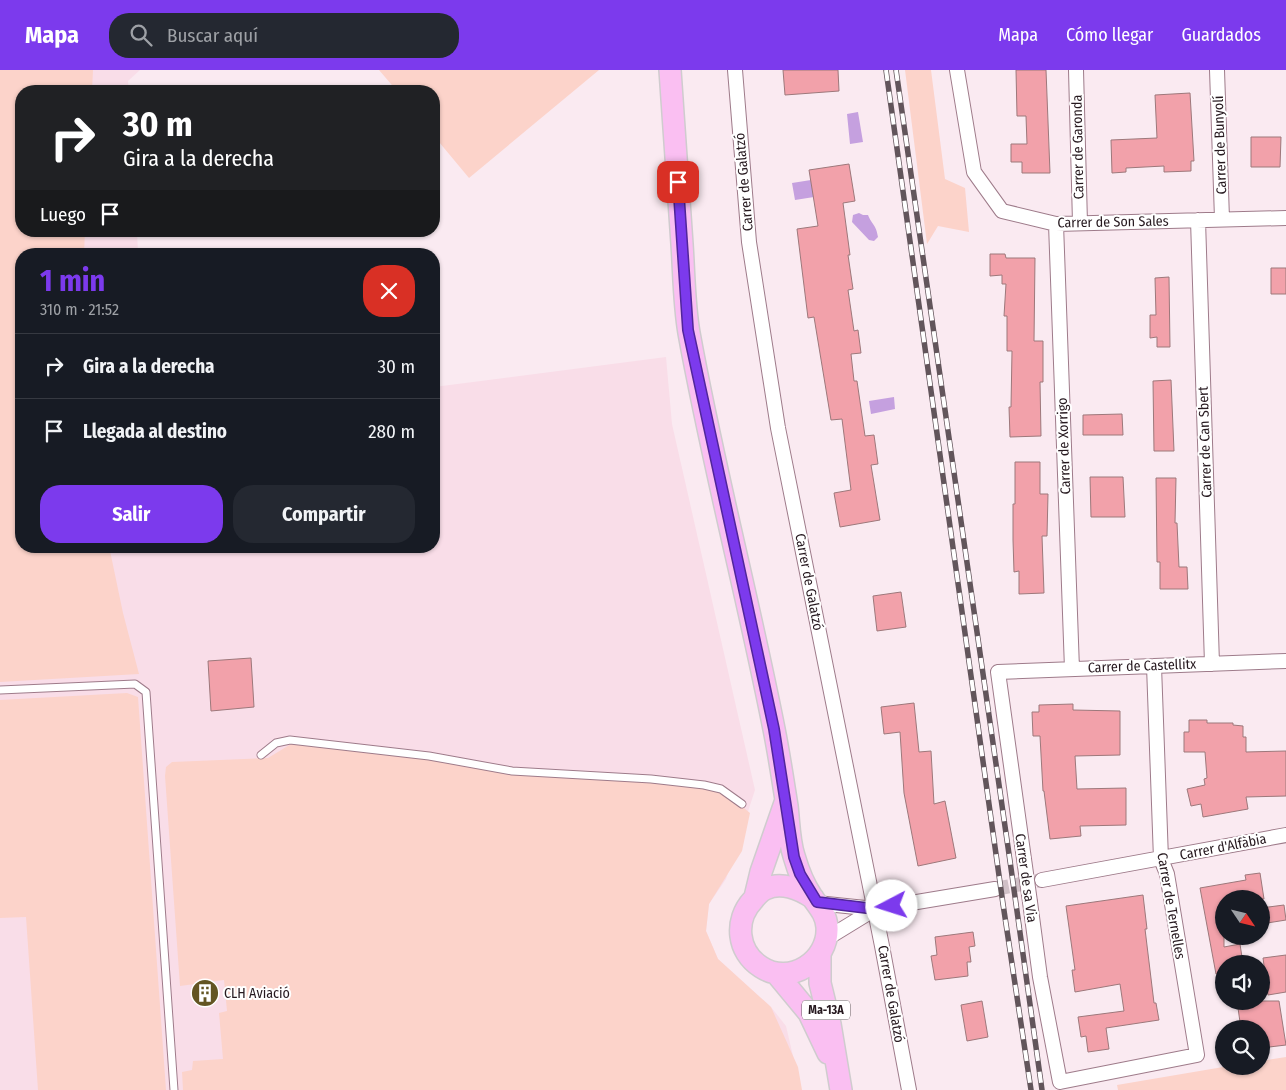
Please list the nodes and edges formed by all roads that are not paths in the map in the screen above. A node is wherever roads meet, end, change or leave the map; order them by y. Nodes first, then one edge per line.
1 (670, 70) edge
2 (735, 70) edge
3 (957, 70) edge
4 (1076, 70) edge
5 (1217, 70) edge
6 (1286, 218) edge
7 (1198, 220) junction
8 (1222, 220) junction
9 (1080, 223) junction
10 (1056, 224) junction
11 (1286, 661) edge
12 (1212, 664) junction
13 (1154, 666) junction
14 (1072, 669) junction
15 (998, 672) joint
16 (0, 690) edge
17 (260, 755) dead end
18 (786, 800) junction
19 (742, 804) dead end
20 (1286, 835) edge
21 (1161, 859) junction
22 (1042, 880) tunnel mouth
23 (995, 889) tunnel mouth
24 (755, 898) junction
25 (815, 900) junction
26 (875, 909) junction
27 (823, 947) junction
28 (776, 973) junction
29 (836, 1066) junction
30 (1060, 1082) joint
31 (174, 1090) edge
32 (841, 1090) edge
33 (909, 1090) edge

1 - 18 main road
2 - 26 street, Carrer de Galatzó
3 - 10 street, Carrer de Son Sales
4 - 9 street, Carrer de Garonda
5 - 8 street, Carrer de Bunyolí
6 - 8 street, Carrer de Son Sales
7 - 8 street, Carrer de Son Sales
7 - 9 street, Carrer de Son Sales
7 - 12 street, Carrer de Can Sbert
9 - 10 street, Carrer de Son Sales
10 - 14 street, Carrer de Xorrigo
11 - 12 street, Carrer de Castellitx
12 - 13 street, Carrer de Castellitx
13 - 14 street, Carrer de Castellitx
13 - 21 street, Carrer de Ternelles
14 - 15 street, Carrer de Castellitx
15 - 30 street, Carrer de sa Via, bridge
16 - 31 lane
17 - 19 lane
18 - 24 main road
18 - 25 main road
20 - 21 street, Carrer d'Alfàbia
21 - 22 street, Carrer d'Alfàbia
21 - 30 street, Carrer de Ternelles
23 - 26 street
24 - 25 main road
24 - 28 main road
25 - 26 street
25 - 27 main road
26 - 27 street
26 - 33 street, Carrer de Galatzó
27 - 28 main road
27 - 29 main road, Ma-13A
28 - 29 main road, Ma-13A
29 - 32 main road, Ma-13A

